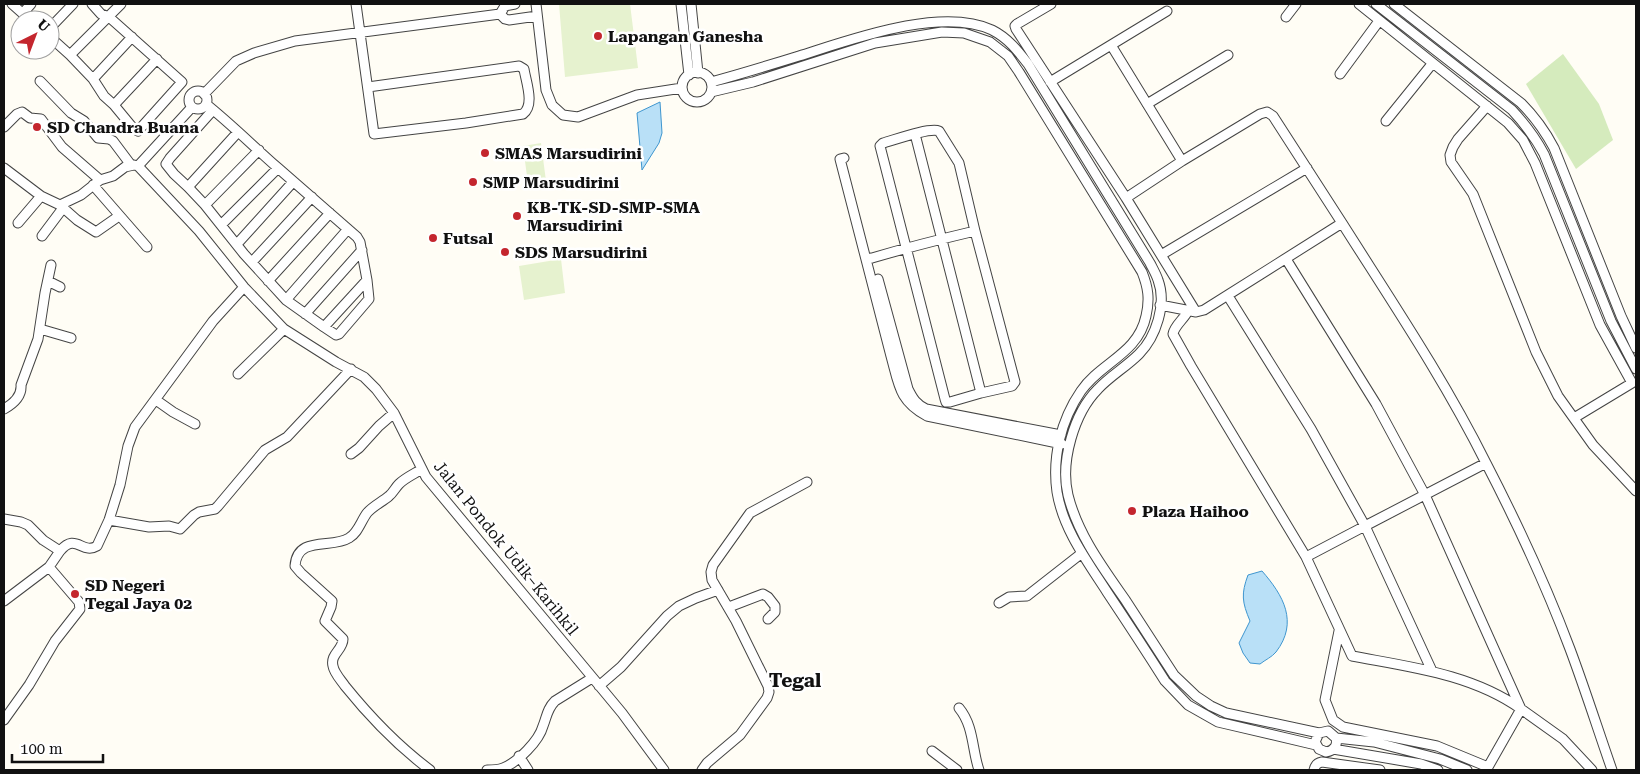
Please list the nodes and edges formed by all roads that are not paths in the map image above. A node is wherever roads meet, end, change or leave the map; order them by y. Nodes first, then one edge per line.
1 (73, 4) edge
2 (92, 4) edge
3 (121, 4) edge
4 (356, 4) edge
5 (515, 4) edge
6 (536, 4) edge
7 (681, 4) edge
8 (691, 4) edge
9 (1051, 4) edge
10 (1296, 4) edge
11 (1359, 4) edge
12 (1376, 4) edge
13 (1394, 4) edge
14 (1167, 11) dead end
15 (500, 14) junction
16 (537, 16) junction
17 (1286, 16) dead end
18 (60, 18) edge
19 (109, 18) junction
20 (1379, 20) junction
21 (360, 31) junction
22 (132, 37) junction
23 (1111, 45) junction
24 (60, 46) edge
25 (1228, 55) dead end
26 (70, 56) junction
27 (157, 59) junction
28 (1432, 64) junction
29 (694, 74) junction
30 (1340, 74) dead end
31 (93, 79) junction
32 (40, 81) dead end
33 (182, 82) junction
34 (1050, 82) junction
35 (368, 87) junction
36 (711, 87) junction
37 (682, 88) junction
38 (193, 93) junction
39 (204, 94) junction
40 (1147, 104) junction
41 (114, 105) junction
42 (1487, 106) junction
43 (192, 107) junction
44 (210, 107) junction
45 (1386, 121) dead end
46 (4, 126) edge
47 (238, 132) junction
48 (915, 134) junction
49 (258, 150) junction
50 (1182, 161) junction
51 (134, 166) junction
52 (4, 168) edge
53 (278, 168) junction
54 (1307, 168) junction
55 (97, 182) junction
56 (293, 182) junction
57 (188, 187) junction
58 (41, 196) junction
59 (312, 197) junction
60 (1126, 198) junction
61 (205, 205) junction
62 (62, 207) junction
63 (330, 213) junction
64 (120, 216) junction
65 (18, 223) dead end
66 (1342, 223) junction
67 (221, 225) junction
68 (348, 229) junction
69 (975, 230) junction
70 (42, 236) dead end
71 (941, 239) junction
72 (237, 244) junction
73 (147, 247) dead end
74 (907, 248) junction
75 (362, 250) junction
76 (1161, 255) junction
77 (870, 258) junction
78 (1286, 259) junction
79 (252, 262) junction
80 (51, 265) dead end
81 (367, 280) junction
82 (48, 281) junction
83 (268, 281) junction
84 (60, 287) dead end
85 (244, 287) junction
86 (1228, 296) junction
87 (286, 300) junction
88 (1160, 305) junction
89 (1192, 311) junction
90 (305, 314) junction
91 (324, 327) junction
92 (284, 328) junction
93 (40, 329) junction
94 (71, 338) dead end
95 (1636, 348) edge
96 (351, 369) junction
97 (1636, 369) edge
98 (238, 374) dead end
99 (1634, 385) edge
100 (981, 393) junction
101 (156, 400) junction
102 (4, 409) edge
103 (394, 413) junction
104 (1574, 418) junction
105 (196, 424) dead end
106 (1060, 439) junction
107 (1069, 447) junction
108 (351, 454) dead end
109 (1486, 463) junction
110 (422, 470) junction
111 (807, 482) dead end
112 (1636, 491) edge
113 (1425, 495) junction
114 (4, 520) edge
115 (109, 520) junction
116 (1365, 526) junction
117 (60, 551) junction
118 (1082, 553) junction
119 (1306, 557) junction
120 (49, 566) junction
121 (718, 590) junction
122 (4, 601) edge
123 (999, 603) dead end
124 (729, 607) junction
125 (768, 619) dead end
126 (1339, 631) junction
127 (1334, 656) junction
128 (1352, 656) junction
129 (1432, 671) junction
130 (592, 678) junction
131 (599, 686) junction
132 (959, 708) dead end
133 (1521, 709) junction
134 (4, 720) edge
135 (1333, 720) junction
136 (1322, 732) junction
137 (1336, 738) junction
138 (1316, 745) junction
139 (1333, 749) junction
140 (932, 751) dead end
141 (519, 756) junction
142 (1490, 769) edge
143 (430, 770) edge
144 (487, 770) edge
145 (528, 770) edge
146 (664, 770) edge
147 (702, 770) edge
148 (957, 770) edge
149 (979, 770) edge
150 (1314, 770) edge
151 (1380, 770) edge
152 (1438, 770) edge
153 (1467, 770) edge
154 (1592, 770) edge
155 (1612, 770) edge

1 - 18 street
2 - 19 street
3 - 19 street
4 - 21 street
5 - 15 street
6 - 16 street
7 - 29 street
8 - 29 street
9 - 34 street
10 - 17 street
11 - 20 street
12 - 97 street
13 - 95 street
14 - 23 street
15 - 16 street
15 - 21 street
16 - 37 street
19 - 22 street
19 - 26 street
20 - 28 street
20 - 30 street
21 - 35 street
21 - 39 street
22 - 27 street
22 - 31 street
23 - 34 street
23 - 40 street
24 - 26 street
25 - 40 street
26 - 31 street
27 - 33 street
27 - 41 street
28 - 42 street
28 - 45 street
29 - 36 street
29 - 37 street
31 - 41 street
32 - 51 street, Jalan Pondok Udik–Karihkil
33 - 38 street
33 - 41 street
34 - 60 street
35 - 35 street
36 - 37 street
36 - 88 street
36 - 106 street
38 - 39 street
38 - 43 street
39 - 44 street
40 - 50 street
42 - 99 street
42 - 104 street
43 - 44 street
43 - 51 street
44 - 47 street
44 - 57 street
46 - 55 street
47 - 49 street
47 - 57 street
48 - 69 street
48 - 71 street
48 - 74 street
49 - 53 street
49 - 61 street
50 - 54 street
50 - 60 street
51 - 55 street
51 - 85 street, Jalan Pondok Udik–Karihkil
52 - 58 street
53 - 56 street
53 - 67 street
54 - 66 street
54 - 76 street
55 - 62 street
55 - 64 street
56 - 59 street
56 - 72 street
57 - 61 street
58 - 62 street
58 - 65 street
59 - 63 street
59 - 79 street
60 - 76 street
61 - 67 street
62 - 64 street
62 - 70 street
63 - 68 street
63 - 83 street
64 - 73 street
66 - 78 street
66 - 109 street
67 - 72 street
68 - 75 street
68 - 87 street
69 - 71 street
69 - 100 street
71 - 74 street
71 - 100 street
72 - 79 street
74 - 77 street
74 - 100 street
75 - 81 street
75 - 90 street
76 - 89 street
77 - 77 street
77 - 106 street
78 - 86 street
78 - 113 street
79 - 83 street
80 - 82 street
81 - 91 street
81 - 91 street
82 - 84 street
82 - 93 street
83 - 87 street
85 - 92 street, Jalan Pondok Udik–Karihkil
85 - 101 street
86 - 89 street
86 - 116 street
87 - 90 street
88 - 89 street
88 - 107 street
89 - 119 street
90 - 91 street
92 - 96 street, Jalan Pondok Udik–Karihkil
92 - 98 street
93 - 94 street
93 - 102 street
96 - 103 street, Jalan Pondok Udik–Karihkil
96 - 115 street
99 - 104 street
101 - 105 street
101 - 115 street
103 - 108 street
103 - 110 street, Jalan Pondok Udik–Karihkil
104 - 112 street
106 - 107 street
106 - 118 street
107 - 136 street
109 - 113 street
109 - 155 street
110 - 130 street, Jalan Pondok Udik–Karihkil
110 - 143 street
111 - 121 street
113 - 116 street
113 - 133 street
114 - 117 street
115 - 117 street
116 - 119 street
116 - 129 street
117 - 120 street
118 - 123 street
118 - 138 street
119 - 126 street
120 - 122 street
120 - 134 street
121 - 124 street
121 - 131 street
124 - 125 street
124 - 147 street
126 - 127 street
126 - 128 street
127 - 128 street
127 - 135 street
128 - 129 street
129 - 133 street
130 - 131 street, Jalan Pondok Udik–Karihkil
130 - 141 street
131 - 146 street, Jalan Pondok Udik–Karihkil
132 - 149 street
133 - 142 street
133 - 154 street
135 - 136 street
135 - 142 street
136 - 137 street
136 - 138 street
137 - 139 street
137 - 153 street
138 - 139 street
139 - 152 street
140 - 148 street
141 - 144 street
141 - 145 street
150 - 151 street

